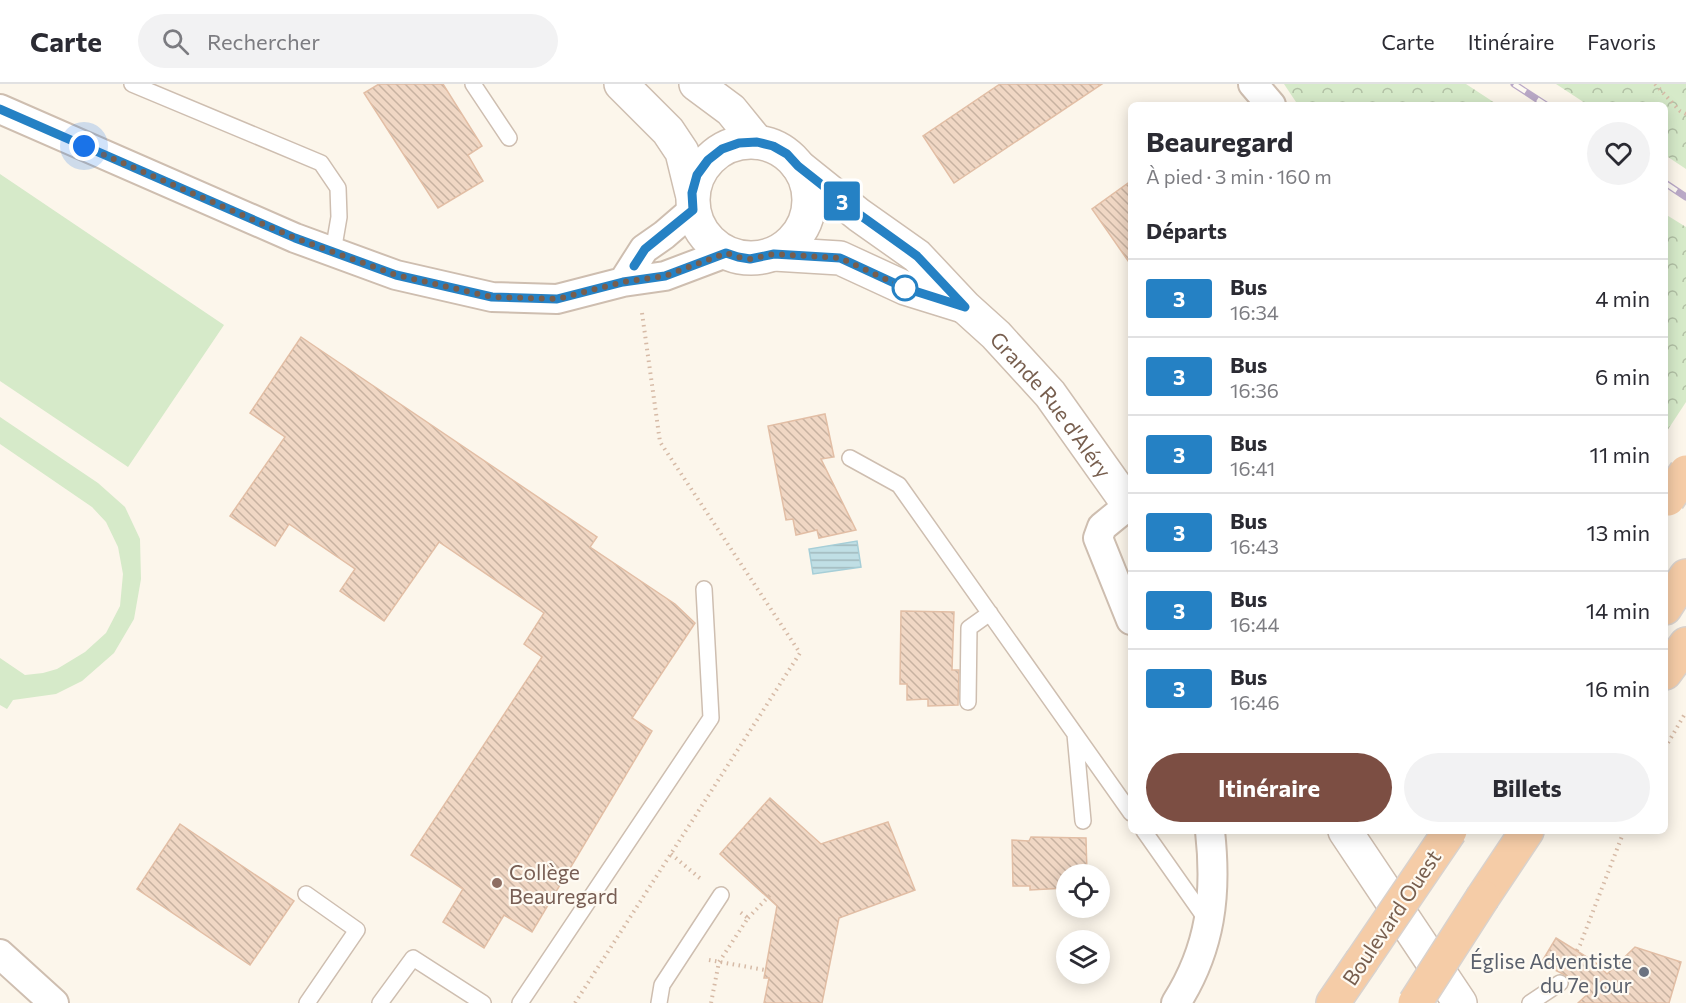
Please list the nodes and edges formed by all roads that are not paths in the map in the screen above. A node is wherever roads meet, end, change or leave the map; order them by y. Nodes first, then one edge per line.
1 (132, 84) edge
2 (473, 84) edge
3 (621, 84) edge
4 (696, 84) edge
5 (1253, 84) edge
6 (1268, 102) edge
7 (0, 109) edge
8 (509, 138) dead end
9 (757, 142) junction
10 (798, 166) junction
11 (693, 202) junction
12 (333, 252) junction
13 (726, 253) junction
14 (774, 254) junction
15 (630, 280) junction
16 (965, 307) junction
17 (850, 458) dead end
18 (1686, 472) edge
19 (1668, 498) edge
20 (1128, 504) edge
21 (1128, 508) edge
22 (1686, 576) edge
23 (704, 589) dead end
24 (1668, 603) edge
25 (1128, 613) edge
26 (990, 614) junction
27 (1686, 644) edge
28 (1668, 669) edge
29 (968, 702) dead end
30 (1075, 734) junction
31 (1128, 809) edge
32 (1083, 821) dead end
33 (1146, 834) edge
34 (1210, 834) edge
35 (1347, 834) edge
36 (1448, 834) edge
37 (1525, 834) edge
38 (306, 894) dead end
39 (721, 895) dead end
40 (1209, 923) junction
41 (0, 954) edge
42 (1560, 983) road end
43 (54, 1003) edge
44 (307, 1003) edge
45 (380, 1003) edge
46 (483, 1003) edge
47 (520, 1003) edge
48 (659, 1003) edge
49 (1176, 1003) edge
50 (1333, 1003) edge
51 (1415, 1003) edge
52 (1460, 1003) edge
53 (1530, 1003) edge

1 - 12 lane
2 - 8 lane
3 - 11 street
4 - 9 street
5 - 6 street
7 - 12 street
9 - 10 street
9 - 11 street
10 - 14 street
10 - 16 street, Grande Rue d'Aléry
11 - 13 street
11 - 15 street
12 - 15 street
13 - 14 street
13 - 15 street
14 - 16 street, Grande Rue d'Aléry
16 - 20 street, Grande Rue d'Aléry
17 - 26 lane
18 - 19 highway, bridge
21 - 25 street
22 - 24 highway
23 - 47 lane
26 - 29 lane
26 - 30 lane
27 - 28 highway
30 - 31 lane
30 - 32 lane
33 - 40 lane
34 - 40 street
35 - 52 street
36 - 50 highway, Boulevard Ouest, bridge
37 - 51 highway, bridge
38 - 44 lane
39 - 48 lane
40 - 49 street
41 - 43 street
42 - 53 lane
45 - 46 lane

